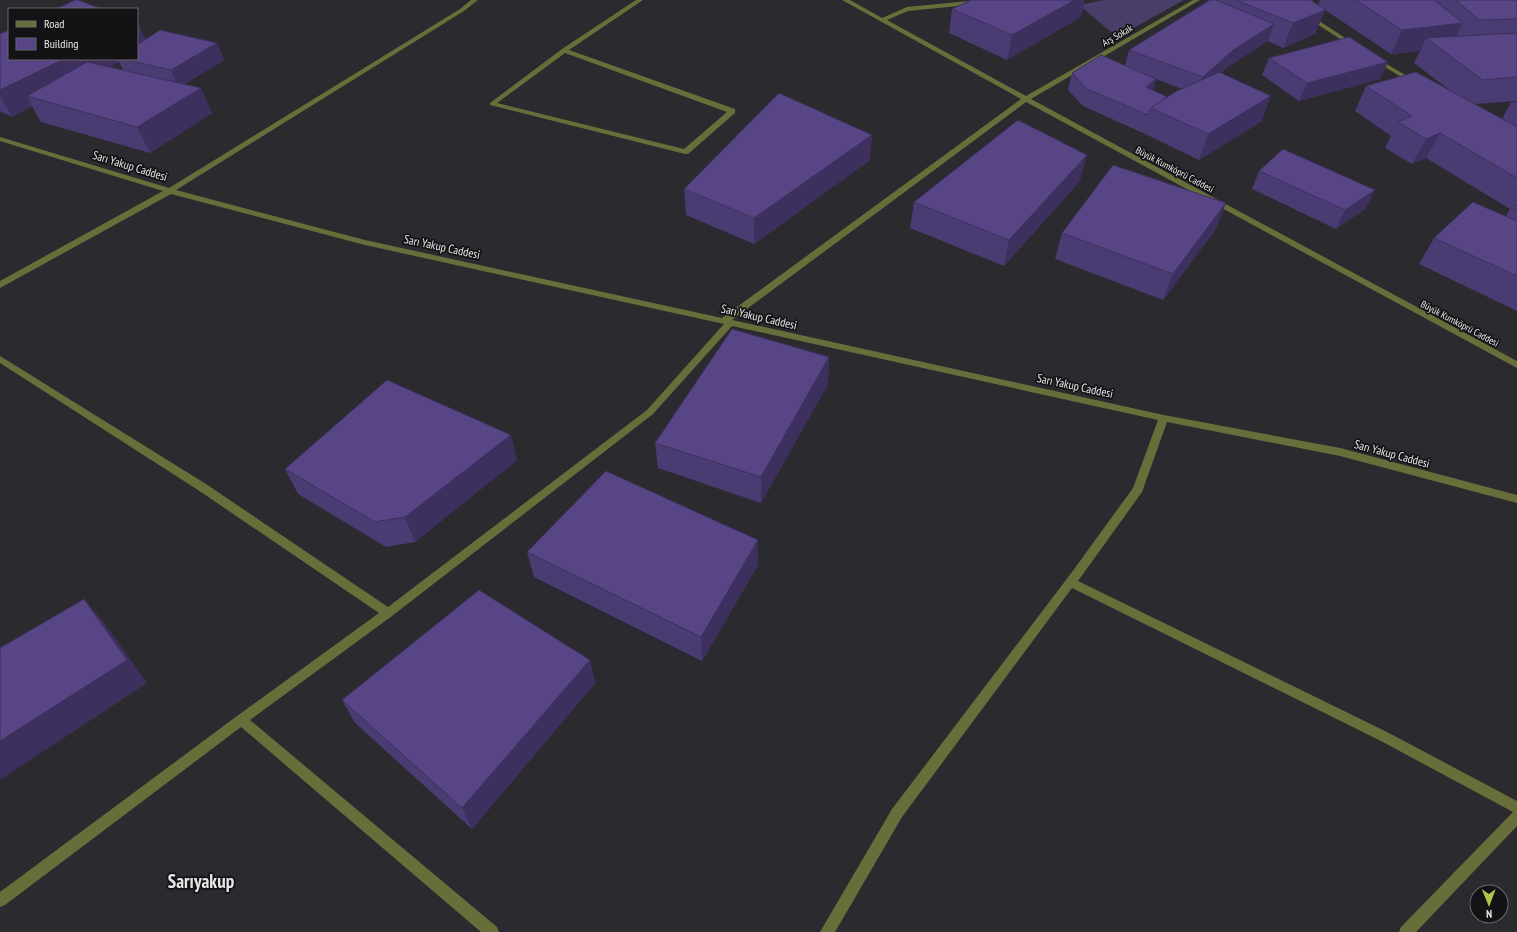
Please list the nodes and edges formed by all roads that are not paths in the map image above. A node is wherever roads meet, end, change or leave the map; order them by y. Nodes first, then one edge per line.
1 (475, 0) edge
2 (640, 0) edge
3 (845, 0) edge
4 (998, 0) edge
5 (1197, 0) edge
6 (1302, 12) edge
7 (882, 20) junction
8 (1359, 49) edge
9 (564, 50) junction
10 (1366, 53) edge
11 (1425, 89) edge
12 (1026, 99) junction
13 (0, 139) edge
14 (170, 191) junction
15 (0, 285) edge
16 (727, 322) junction
17 (0, 359) edge
18 (1517, 365) edge
19 (1164, 418) junction
20 (1517, 499) edge
21 (1070, 582) junction
22 (388, 613) junction
23 (241, 720) junction
24 (1517, 808) edge
25 (1517, 817) edge
26 (0, 900) edge
27 (492, 932) edge
28 (827, 932) edge
29 (1406, 932) edge

1 - 14 street
2 - 9 street
3 - 7 street, Büyük Kumköprü Caddesi
4 - 7 street
5 - 12 street, Arş Sokak
6 - 8 street
7 - 12 street, Büyük Kumköprü Caddesi
9 - 9 street
10 - 11 street
12 - 16 street, Arş Sokak
12 - 18 street, Büyük Kumköprü Caddesi
13 - 14 street, Sarı Yakup Caddesi
14 - 15 street
14 - 16 street, Sarı Yakup Caddesi
16 - 19 street, Sarı Yakup Caddesi
16 - 22 street, Arş Sokak
17 - 22 street
19 - 20 street, Sarı Yakup Caddesi
19 - 21 street
21 - 24 street
21 - 28 street
22 - 23 street, Arş Sokak
23 - 26 street, Arş Sokak
23 - 27 street
25 - 29 street

